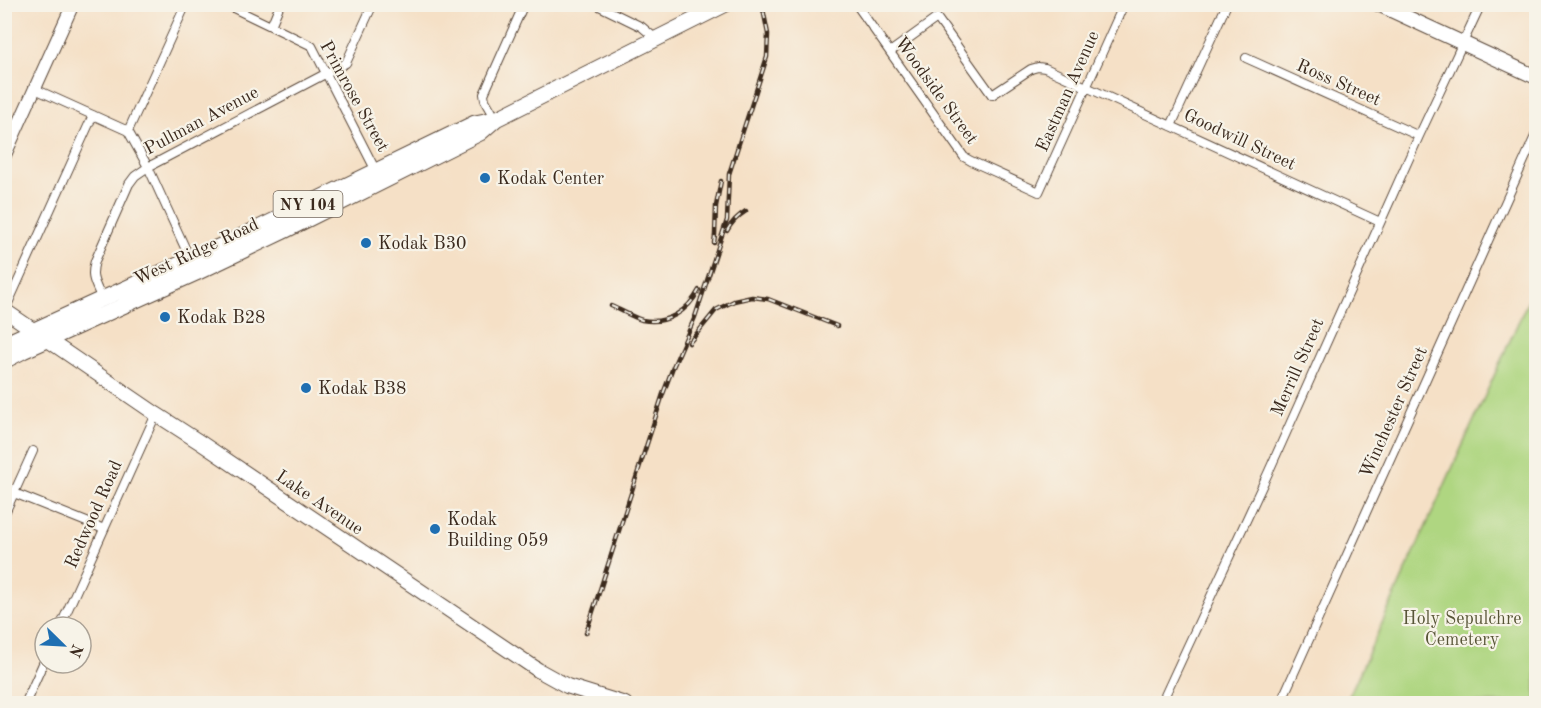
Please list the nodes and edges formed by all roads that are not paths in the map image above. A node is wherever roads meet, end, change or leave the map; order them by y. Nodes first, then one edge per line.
1 (73, 4) edge
2 (186, 4) edge
3 (225, 4) edge
4 (280, 4) edge
5 (373, 4) edge
6 (524, 4) edge
7 (595, 4) edge
8 (726, 4) edge
9 (856, 4) edge
10 (1124, 4) edge
11 (1227, 4) edge
12 (1481, 4) edge
13 (1381, 5) edge
14 (271, 26) junction
15 (656, 39) junction
16 (1463, 43) junction
17 (890, 52) junction
18 (1246, 58) dead end
19 (327, 73) junction
20 (1536, 77) edge
21 (1086, 87) junction
22 (35, 88) junction
23 (93, 115) junction
24 (496, 119) junction
25 (1171, 126) junction
26 (128, 131) junction
27 (1536, 134) edge
28 (1419, 135) junction
29 (4, 157) edge
30 (148, 167) junction
31 (379, 176) junction
32 (1039, 192) joint
33 (1380, 222) junction
34 (193, 266) junction
35 (102, 298) junction
36 (5, 310) edge
37 (33, 330) junction
38 (48, 340) junction
39 (4, 344) edge
40 (4, 361) edge
41 (156, 414) junction
42 (33, 452) dead end
43 (15, 493) junction
44 (4, 515) edge
45 (104, 529) junction
46 (65, 615) edge
47 (38, 675) edge
48 (25, 704) edge
49 (625, 704) edge
50 (1161, 704) edge
51 (1280, 704) edge

1 - 22 street
2 - 26 street
3 - 14 street, Primrose Street
4 - 14 street
5 - 19 street, Pullman Avenue
6 - 24 street
7 - 15 street
8 - 15 highway, West Ridge Road / NY 104
9 - 17 street, Woodside Street
10 - 21 street, Eastman Avenue
11 - 25 street
12 - 16 street, Merrill Street
13 - 16 main road
14 - 19 street, Primrose Street
15 - 24 highway, West Ridge Road / NY 104
16 - 20 main road
16 - 28 street, Merrill Street
17 - 21 street, Goodwill Street
17 - 32 street, Woodside Street
18 - 28 street, Ross Street
19 - 30 street, Pullman Avenue
19 - 31 street, Primrose Street
21 - 25 street, Goodwill Street
21 - 32 street, Eastman Avenue
22 - 23 street
22 - 29 street
23 - 26 street
23 - 36 street
24 - 31 highway, West Ridge Road / NY 104
25 - 33 street, Goodwill Street
26 - 30 street
27 - 51 street, Winchester Street
28 - 33 street, Merrill Street
30 - 34 street
30 - 35 street, Pullman Avenue
31 - 34 highway, West Ridge Road / NY 104
33 - 50 street, Merrill Street
34 - 35 highway, West Ridge Road / NY 104
34 - 38 highway, West Ridge Road / NY 104
35 - 37 highway, West Ridge Road / NY 104
36 - 37 main road, Lake Avenue
37 - 38 main road, Lake Avenue
37 - 39 highway, West Ridge Road / NY 104
38 - 40 highway, West Ridge Road / NY 104
38 - 41 main road, Lake Avenue
41 - 45 street, Redwood Road
41 - 49 main road, Lake Avenue
42 - 43 street
43 - 44 street
43 - 45 street
45 - 46 street, Redwood Road
47 - 48 street

